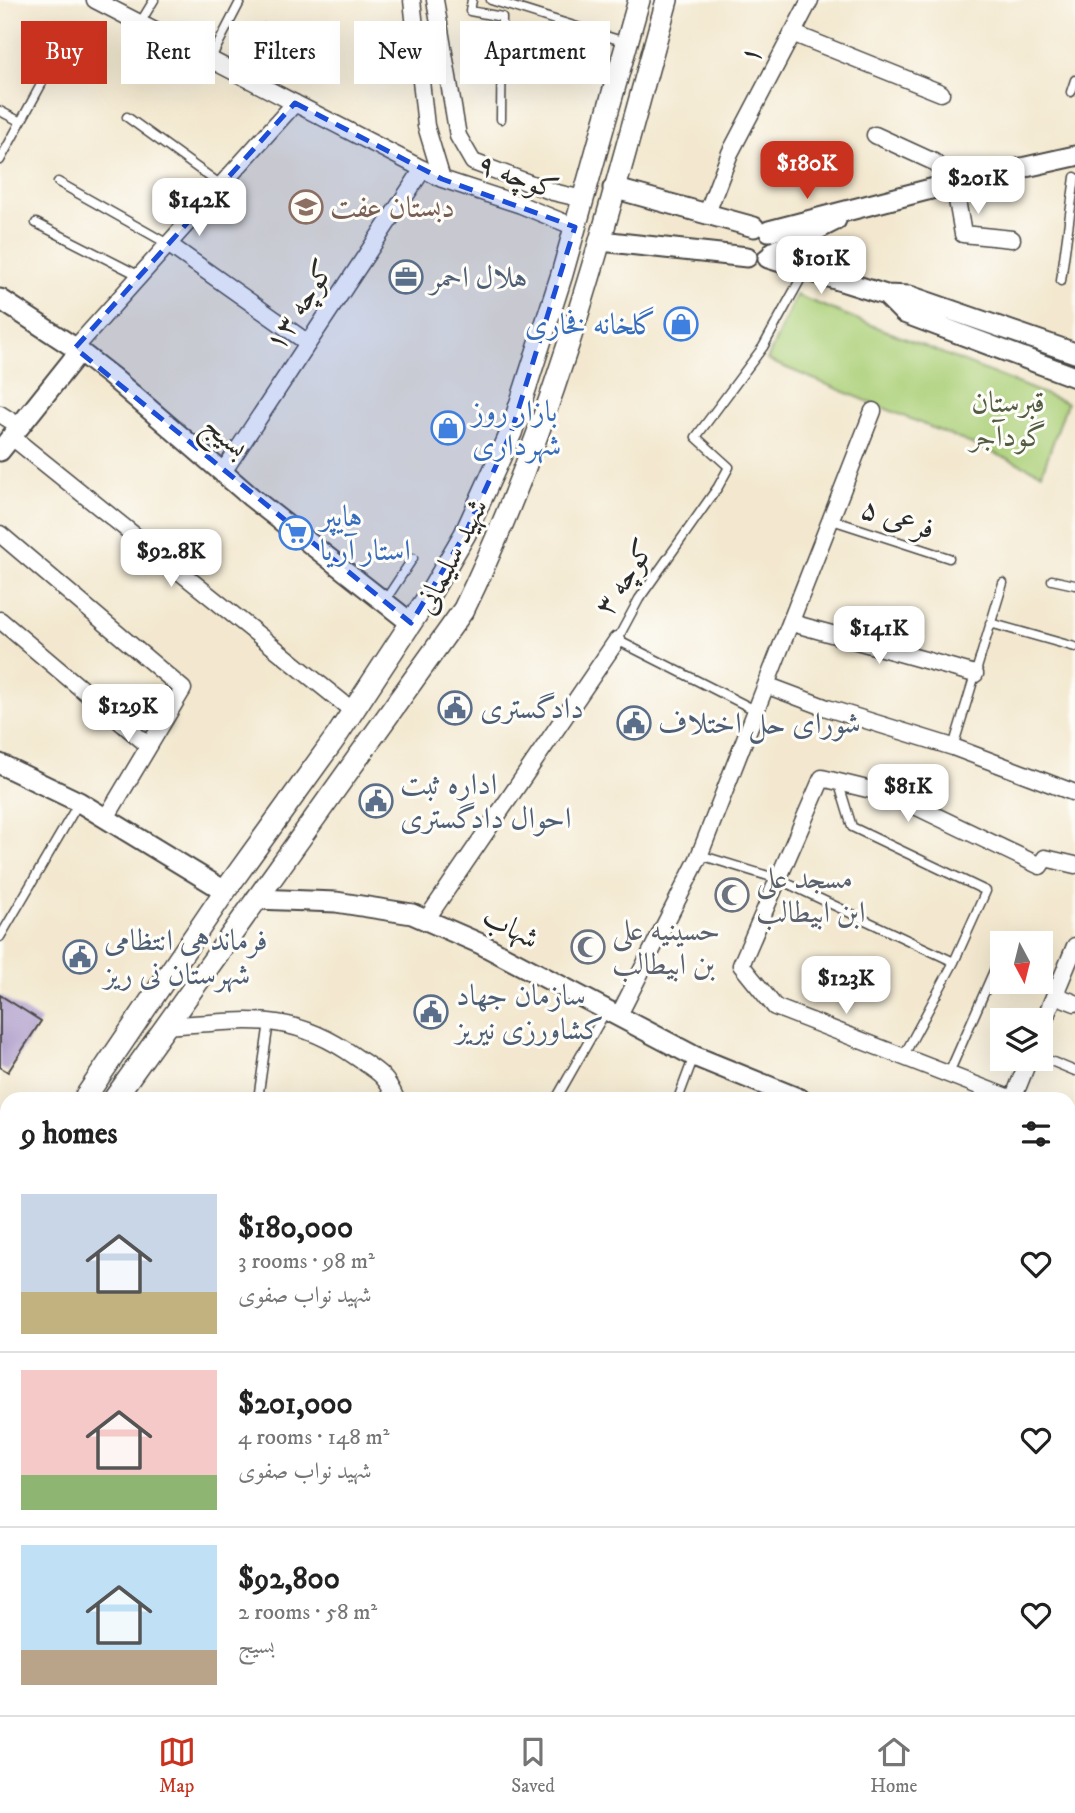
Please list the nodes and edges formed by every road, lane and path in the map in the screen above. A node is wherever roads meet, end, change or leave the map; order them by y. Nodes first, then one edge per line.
1 (95, 0) edge
2 (154, 0) edge
3 (241, 0) edge
4 (412, 0) edge
5 (435, 0) edge
6 (472, 0) edge
7 (491, 0) edge
8 (810, 0) edge
9 (638, 2) edge
10 (665, 7) edge
11 (136, 21) edge
12 (141, 21) edge
13 (792, 33) junction
14 (626, 43) junction
15 (215, 52) edge
16 (1075, 80) edge
17 (40, 84) edge
18 (259, 84) edge
19 (1071, 92) dead end
20 (941, 93) dead end
21 (295, 103) junction
22 (0, 111) edge
23 (127, 117) dead end
24 (501, 119) dead end
25 (21, 121) junction
26 (874, 135) dead end
27 (1075, 156) edge
28 (0, 160) edge
29 (423, 169) junction
30 (1075, 177) edge
31 (442, 179) junction
32 (58, 182) dead end
33 (954, 183) junction
34 (221, 186) junction
35 (613, 188) junction
36 (583, 199) junction
37 (855, 209) junction
38 (707, 213) junction
39 (36, 223) dead end
40 (575, 227) junction
41 (762, 229) junction
42 (1012, 239) dead end
43 (601, 241) junction
44 (168, 244) junction
45 (770, 255) junction
46 (747, 257) junction
47 (806, 270) junction
48 (140, 276) junction
49 (1061, 281) dead end
50 (886, 295) junction
51 (0, 299) edge
52 (308, 343) junction
53 (77, 350) junction
54 (1075, 353) edge
55 (1075, 377) edge
56 (873, 411) dead end
57 (0, 414) edge
58 (11, 439) edge
59 (223, 472) junction
60 (832, 520) junction
61 (0, 534) edge
62 (413, 558) dead end
63 (949, 558) dead end
64 (1052, 580) dead end
65 (1003, 583) dead end
66 (1075, 585) edge
67 (384, 602) junction
68 (0, 620) edge
69 (792, 622) junction
70 (411, 623) junction
71 (990, 623) junction
72 (617, 640) junction
73 (439, 644) junction
74 (1075, 647) edge
75 (975, 674) junction
76 (766, 685) junction
77 (755, 710) junction
78 (353, 711) junction
79 (149, 746) junction
80 (953, 747) junction
81 (0, 764) edge
82 (838, 781) junction
83 (1075, 793) edge
84 (79, 802) junction
85 (106, 818) junction
86 (699, 855) junction
87 (1075, 866) edge
88 (778, 879) junction
89 (225, 891) junction
90 (256, 899) junction
91 (426, 920) junction
92 (0, 937) edge
93 (1075, 946) edge
94 (954, 962) junction
95 (990, 980) edge
96 (1055, 995) junction
97 (1075, 1003) edge
98 (1049, 1008) edge
99 (143, 1012) junction
100 (612, 1014) junction
101 (270, 1021) junction
102 (164, 1026) junction
103 (694, 1056) junction
104 (903, 1057) junction
105 (1053, 1062) edge
106 (1024, 1071) edge
107 (1075, 1071) edge
108 (949, 1073) junction
109 (89, 1092) edge
110 (119, 1092) edge
111 (259, 1092) edge
112 (393, 1092) edge
113 (561, 1092) edge
114 (681, 1092) edge
115 (781, 1092) edge
116 (996, 1092) edge
117 (1016, 1092) edge

1 - 11 street, کوچه ۹
2 - 12 lane
3 - 15 lane
4 - 31 street
5 - 36 street
6 - 24 lane
7 - 14 lane
8 - 13 street, ۱
9 - 10 main road
9 - 14 main road, شهید سلیمانی
10 - 35 main road, شهید سلیمانی
13 - 20 street
13 - 38 street, ۱
14 - 36 main road, شهید سلیمانی
16 - 19 lane
17 - 25 lane
18 - 21 street, کوچه ۹
21 - 29 street, کوچه ۹
21 - 34 street
22 - 25 lane
23 - 34 lane
25 - 28 lane
26 - 33 street
27 - 33 street
29 - 31 street, کوچه ۹
29 - 52 street, کوچه ۱۳
30 - 49 lane
31 - 40 street, کوچه ۹
32 - 44 lane
33 - 37 street
33 - 42 street
34 - 44 street
35 - 38 street
35 - 43 main road, شهید سلیمانی
36 - 40 main road, شهید سلیمانی
37 - 41 street
37 - 45 street
38 - 41 street
39 - 48 lane
40 - 70 main road, شهید سلیمانی
41 - 45 street
41 - 46 street
43 - 46 street
43 - 73 main road, شهید سلیمانی
44 - 48 street
44 - 52 street
45 - 46 street
45 - 47 street
47 - 50 street
47 - 72 lane, کوچه ۳
48 - 53 street
50 - 54 street
50 - 55 street
51 - 53 street, بسیج
52 - 59 street, کوچه ۱۳
53 - 58 street
53 - 59 street, بسیج
56 - 60 street
57 - 58 street
58 - 78 street
59 - 67 street, بسیج
60 - 63 lane, فرعی ۵
60 - 69 street
61 - 79 street
62 - 67 lane
64 - 66 lane
65 - 71 lane
67 - 70 street, بسیج
68 - 79 street
69 - 75 street
69 - 76 street
70 - 73 main road
70 - 78 main road, شهید سلیمانی
71 - 74 lane
71 - 75 lane
72 - 77 lane
72 - 91 street, کوچه ۳
73 - 90 main road, شهید سلیمانی
75 - 80 lane
76 - 77 street
76 - 80 street
77 - 86 street
78 - 89 main road, شهید سلیمانی
79 - 85 street
80 - 83 street
81 - 84 street
82 - 87 street
82 - 88 street
82 - 94 lane
84 - 85 street
84 - 92 lane
85 - 89 street
86 - 88 lane
86 - 100 street
88 - 94 lane
88 - 104 street
89 - 99 main road, شهید سلیمانی
90 - 91 street, شهاب
90 - 102 main road, شهید سلیمانی
91 - 100 street, شهاب
93 - 96 street
94 - 104 lane
95 - 108 lane
96 - 97 street
96 - 98 street
99 - 102 main road
99 - 109 main road, شهید سلیمانی
100 - 103 street, شهاب
100 - 113 lane
101 - 102 street
101 - 111 lane
101 - 112 street
102 - 110 main road, شهید سلیمانی
103 - 114 lane
103 - 115 street, شهاب
104 - 108 street
105 - 107 lane
106 - 117 street
108 - 116 street

